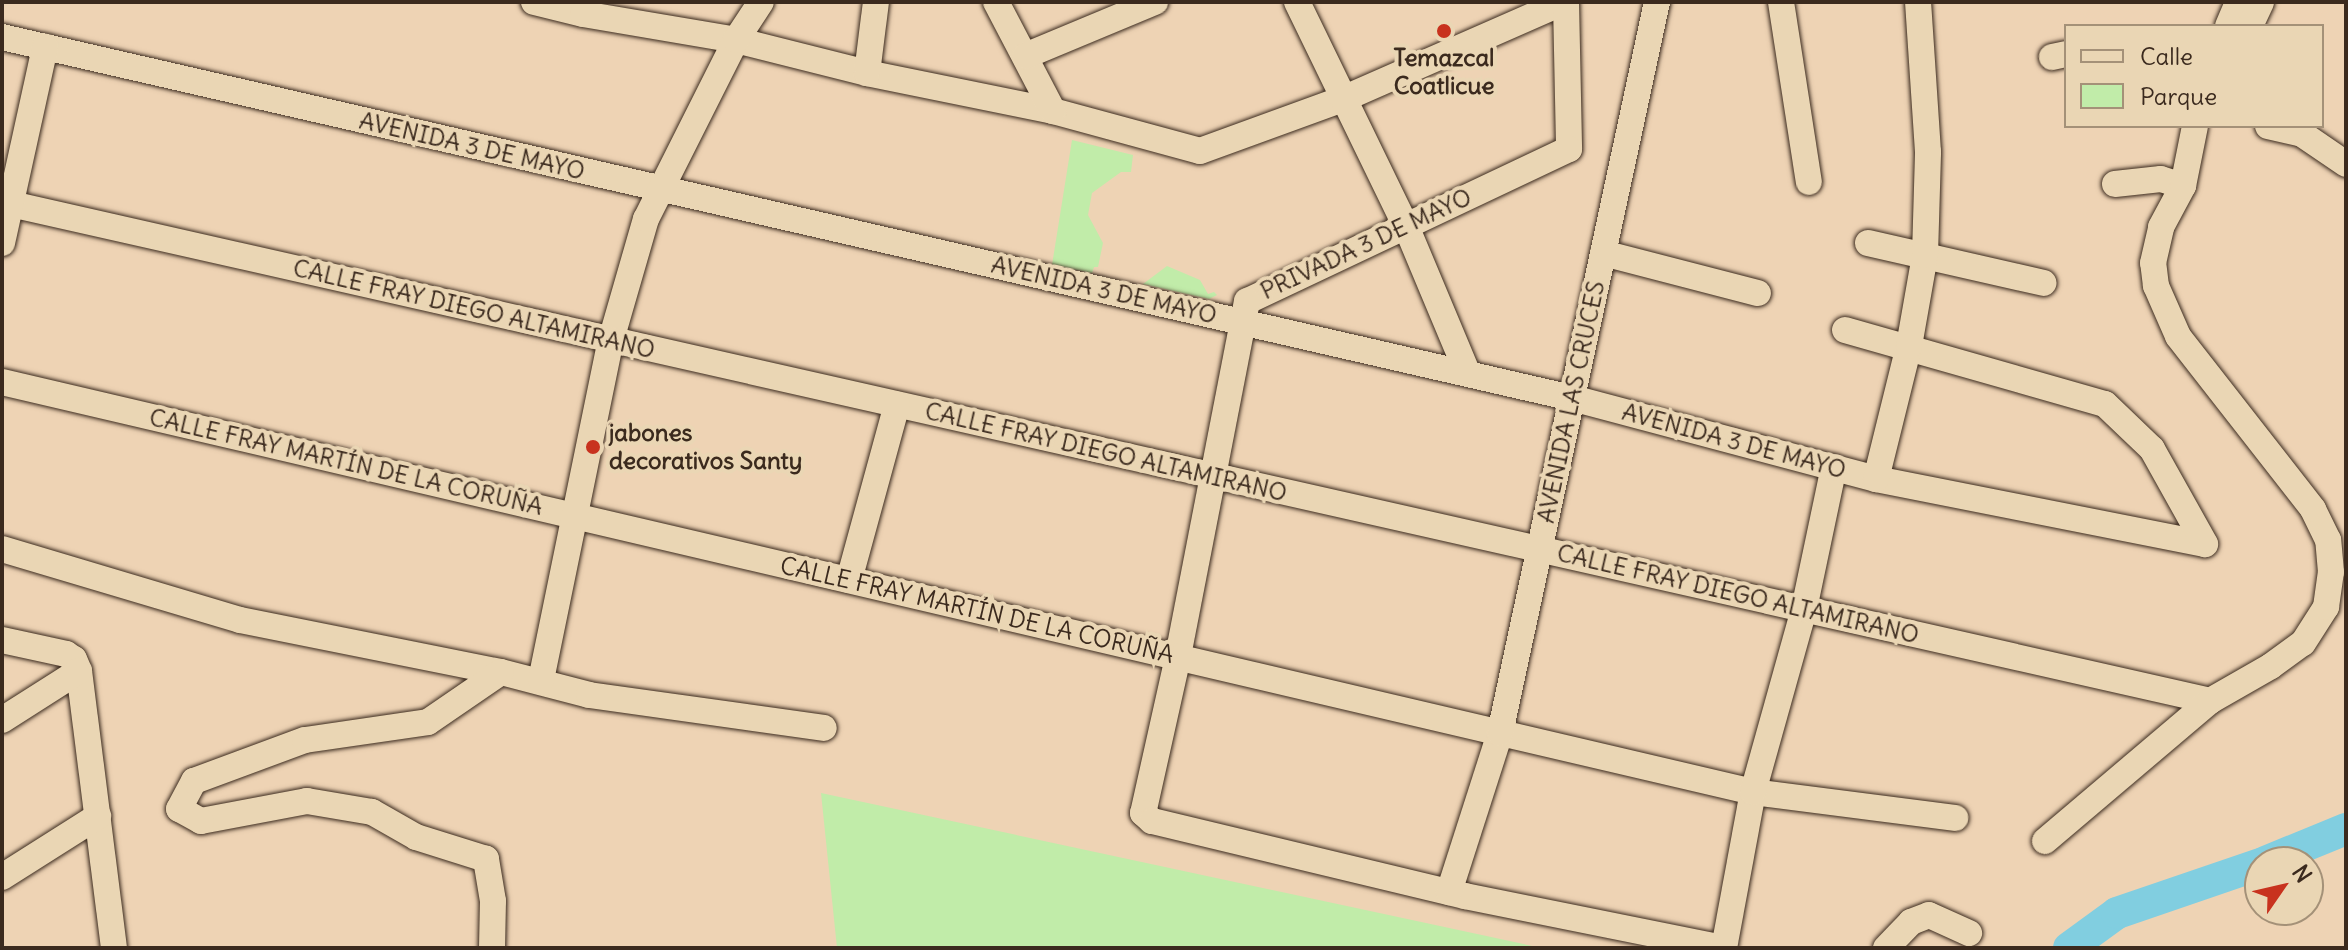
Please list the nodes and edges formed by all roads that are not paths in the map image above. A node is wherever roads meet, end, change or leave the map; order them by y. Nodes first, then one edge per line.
1 (534, 2) edge
2 (761, 2) edge
3 (876, 2) edge
4 (996, 2) edge
5 (1297, 2) edge
6 (1565, 2) edge
7 (1657, 2) edge
8 (1781, 2) edge
9 (1918, 2) edge
10 (2238, 2) edge
11 (2261, 2) edge
12 (1142, 5) edge
13 (2230, 24) edge
14 (2251, 24) edge
15 (2, 37) edge
16 (736, 40) junction
17 (45, 47) junction
18 (1025, 56) junction
19 (867, 73) junction
20 (1343, 99) junction
21 (1053, 111) junction
22 (2195, 128) edge
23 (2300, 130) edge
24 (2335, 157) edge
25 (1809, 182) dead end
26 (2115, 184) dead end
27 (2183, 186) junction
28 (661, 190) junction
29 (6, 203) edge
30 (1406, 226) junction
31 (2, 243) edge
32 (1868, 243) dead end
33 (1603, 253) junction
34 (1925, 255) junction
35 (2044, 283) dead end
36 (1758, 293) dead end
37 (1242, 322) junction
38 (1845, 330) dead end
39 (611, 340) junction
40 (1909, 346) junction
41 (1468, 374) junction
42 (2, 382) edge
43 (1572, 398) junction
44 (897, 404) junction
45 (1834, 467) junction
46 (1213, 476) junction
47 (1876, 479) junction
48 (575, 516) junction
49 (2, 549) edge
50 (1540, 550) junction
51 (849, 580) junction
52 (1804, 609) junction
53 (2, 640) edge
54 (1178, 657) junction
55 (79, 671) junction
56 (501, 672) junction
57 (541, 680) junction
58 (2210, 701) junction
59 (2, 720) edge
60 (824, 728) dead end
61 (1500, 733) junction
62 (1753, 792) junction
63 (98, 816) junction
64 (1955, 818) dead end
65 (2045, 841) dead end
66 (2, 877) edge
67 (1449, 892) junction
68 (1969, 933) dead end
69 (114, 948) edge
70 (492, 948) edge
71 (1723, 948) edge
72 (1886, 948) edge

1 - 16 street
2 - 16 street
3 - 19 street
4 - 18 street
5 - 20 street
6 - 20 street
6 - 30 street, PRIVADA 3 DE MAYO
7 - 33 street, AVENIDA LAS CRUCES
8 - 25 street
9 - 34 street
10 - 13 street
11 - 14 street
12 - 18 street
15 - 17 street, AVENIDA 3 DE MAYO
16 - 19 street
16 - 28 street
17 - 28 street, AVENIDA 3 DE MAYO
17 - 29 street
18 - 21 street
19 - 21 street
20 - 21 street
20 - 30 street
22 - 27 street
23 - 24 street
26 - 27 street
27 - 58 street
28 - 37 street, AVENIDA 3 DE MAYO
28 - 39 street
29 - 31 street
29 - 39 street, CALLE FRAY DIEGO ALTAMIRANO
30 - 37 street, PRIVADA 3 DE MAYO
30 - 41 street
32 - 34 street
33 - 36 street
33 - 43 street, AVENIDA LAS CRUCES
34 - 35 street
34 - 40 street
37 - 41 street, AVENIDA 3 DE MAYO
37 - 46 street, PRIVADA 3 DE MAYO
38 - 40 street
39 - 44 street, CALLE FRAY DIEGO ALTAMIRANO
39 - 48 street
40 - 47 street
40 - 47 street, AVENIDA 3 DE MAYO
41 - 43 street, AVENIDA 3 DE MAYO
42 - 48 street, CALLE FRAY MARTÍN DE LA CORUÑA
43 - 45 street, AVENIDA 3 DE MAYO
43 - 50 street, AVENIDA LAS CRUCES
44 - 46 street, CALLE FRAY DIEGO ALTAMIRANO
44 - 51 street
45 - 47 street, AVENIDA 3 DE MAYO
45 - 52 street
46 - 50 street, CALLE FRAY DIEGO ALTAMIRANO
46 - 54 street, PRIVADA 3 DE MAYO
48 - 51 street, CALLE FRAY MARTÍN DE LA CORUÑA
48 - 57 street
49 - 56 street
50 - 52 street, CALLE FRAY DIEGO ALTAMIRANO
50 - 61 street, AVENIDA LAS CRUCES
51 - 54 street, CALLE FRAY MARTÍN DE LA CORUÑA
52 - 58 street, CALLE FRAY DIEGO ALTAMIRANO
52 - 62 street
53 - 55 street
54 - 61 street, CALLE FRAY MARTÍN DE LA CORUÑA
54 - 67 street, PRIVADA 3 DE MAYO
55 - 59 street
55 - 63 street
56 - 57 street
56 - 70 street
57 - 60 street
58 - 65 street
61 - 62 street, CALLE FRAY MARTÍN DE LA CORUÑA
61 - 67 street, AVENIDA LAS CRUCES
62 - 64 street, CALLE FRAY MARTÍN DE LA CORUÑA
62 - 71 street
63 - 66 street
63 - 69 street
67 - 71 street
68 - 72 street

